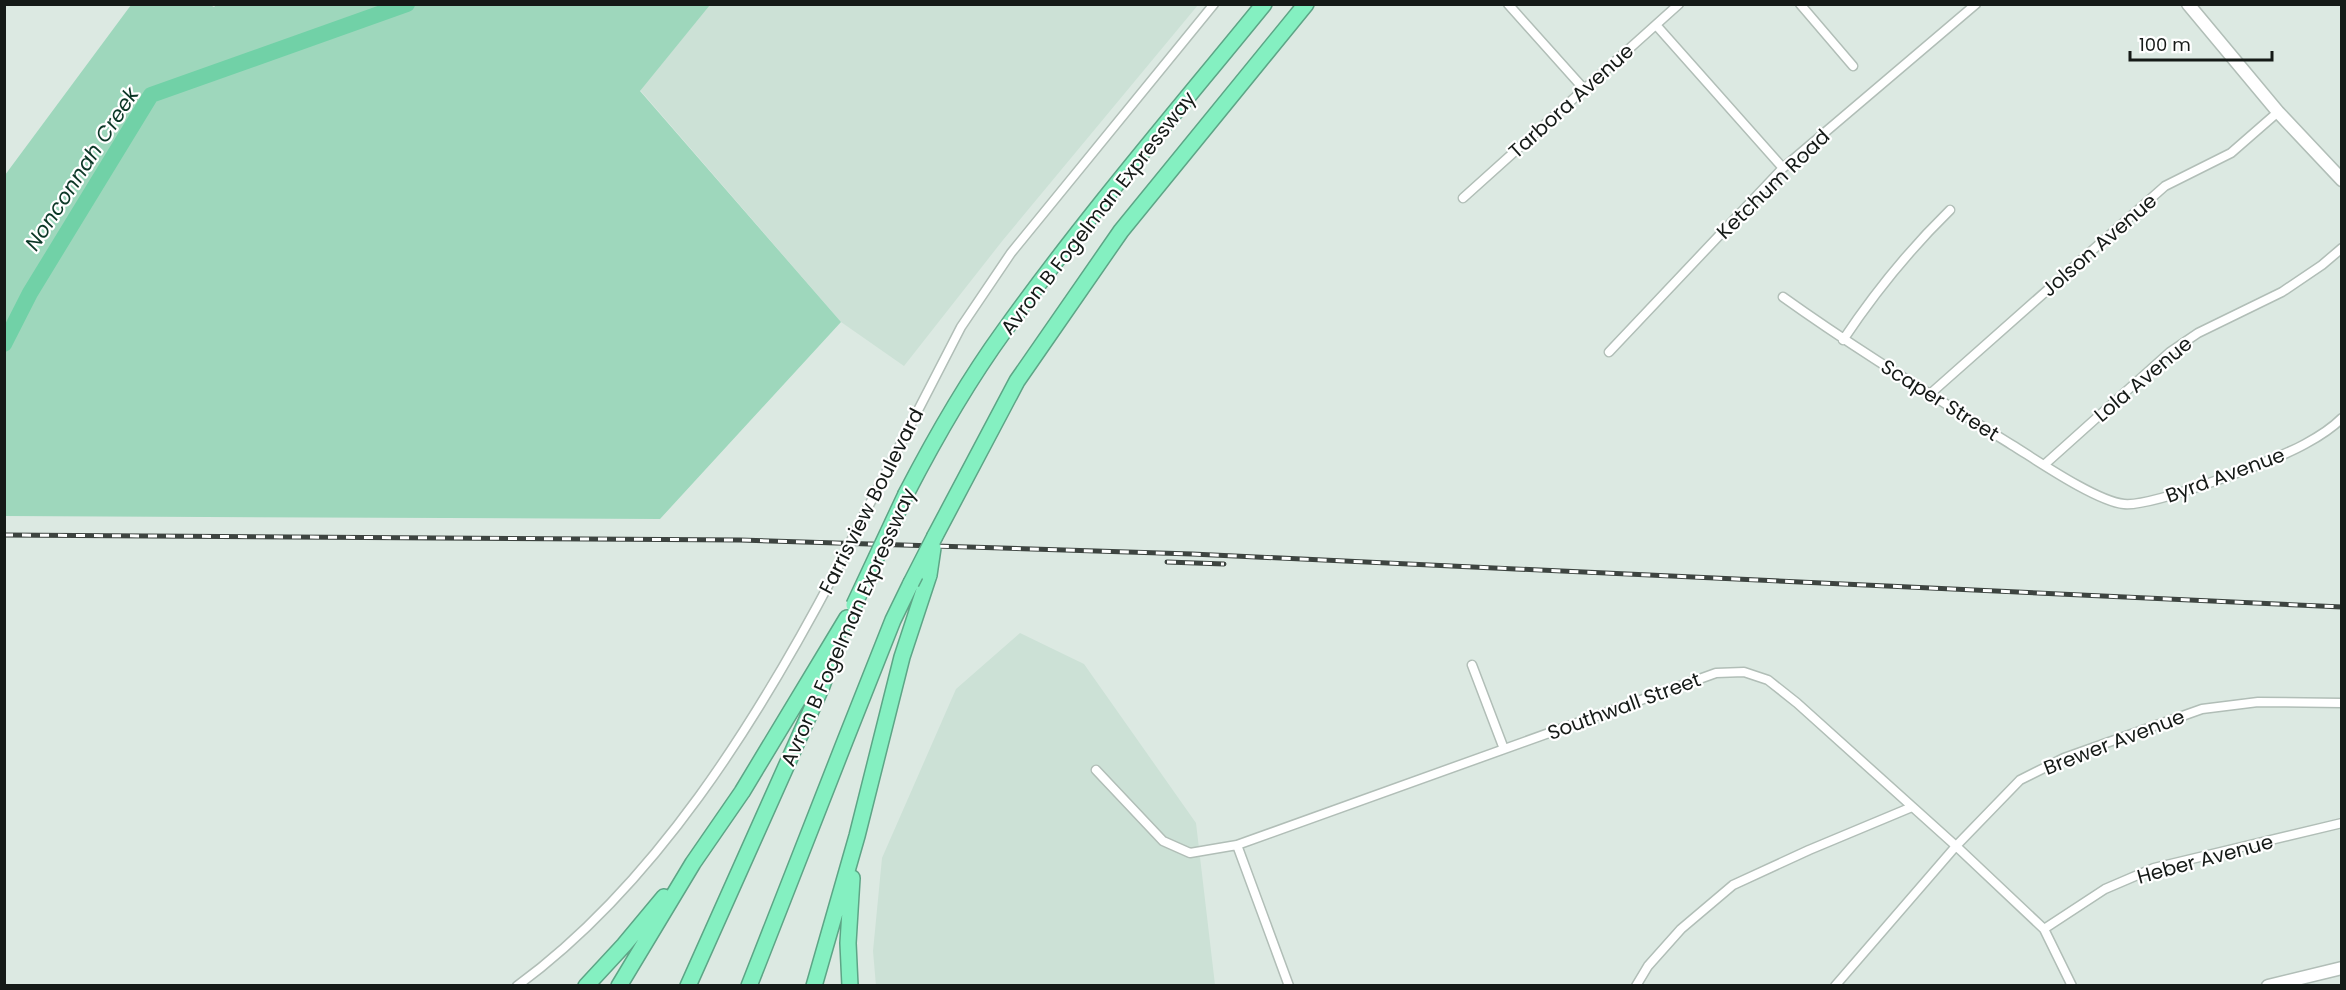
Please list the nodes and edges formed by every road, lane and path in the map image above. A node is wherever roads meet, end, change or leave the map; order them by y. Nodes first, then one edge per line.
1 (1214, 4) edge
2 (1264, 4) edge
3 (1306, 4) edge
4 (1508, 4) edge
5 (1679, 4) edge
6 (1800, 4) edge
7 (1976, 4) edge
8 (2188, 4) edge
9 (1656, 25) junction
10 (1853, 66) dead end
11 (1584, 89) junction
12 (2278, 112) junction
13 (1783, 168) junction
14 (2342, 180) edge
15 (1463, 198) dead end
16 (1950, 210) dead end
17 (2342, 248) edge
18 (1783, 297) dead end
19 (1844, 340) junction
20 (1609, 352) dead end
21 (1930, 394) junction
22 (2342, 418) edge
23 (2044, 465) junction
24 (2101, 497) joint
25 (935, 536) junction
26 (850, 612) junction
27 (1472, 665) dead end
28 (2342, 703) edge
29 (1504, 749) junction
30 (1096, 770) dead end
31 (1912, 807) junction
32 (2342, 823) edge
33 (857, 836) junction
34 (1237, 845) junction
35 (1956, 846) junction
36 (693, 863) junction
37 (2044, 929) junction
38 (2342, 968) edge
39 (517, 986) edge
40 (586, 986) edge
41 (619, 986) edge
42 (688, 986) edge
43 (749, 986) edge
44 (816, 986) edge
45 (850, 986) edge
46 (1289, 986) edge
47 (1636, 986) edge
48 (1835, 986) edge
49 (2072, 986) edge
50 (2268, 986) edge

1 - 39 street, Farrisview Boulevard, bridge
2 - 26 highway, Avron B Fogelman Expressway, bridge
3 - 25 highway, Avron B Fogelman Expressway
4 - 11 street
5 - 9 street, Tarbora Avenue
6 - 10 street
7 - 13 street, Ketchum Road
8 - 12 main road
9 - 11 street, Tarbora Avenue
9 - 13 street
11 - 15 street, Tarbora Avenue
12 - 14 main road
12 - 21 street, Jolson Avenue
13 - 20 street, Ketchum Road
16 - 19 street
17 - 23 street, Lola Avenue
18 - 19 street, Scaper Street
19 - 21 street, Scaper Street
21 - 23 street, Scaper Street
22 - 24 street, Byrd Avenue
23 - 24 street, Scaper Street
25 - 33 highway, bridge
25 - 43 highway, Avron B Fogelman Expressway, bridge
26 - 36 highway
26 - 42 highway, Avron B Fogelman Expressway
27 - 29 street
28 - 35 street, Brewer Avenue
29 - 31 street, Southwall Street
29 - 34 street, Southwall Street
30 - 34 street, Southwall Street
31 - 35 street, Southwall Street
31 - 47 street
32 - 37 street, Heber Avenue
33 - 44 highway
33 - 45 highway
34 - 46 street
35 - 37 street, Southwall Street
35 - 48 street, Brewer Avenue
36 - 40 highway
36 - 41 highway
37 - 49 street, Southwall Street
38 - 50 main road

